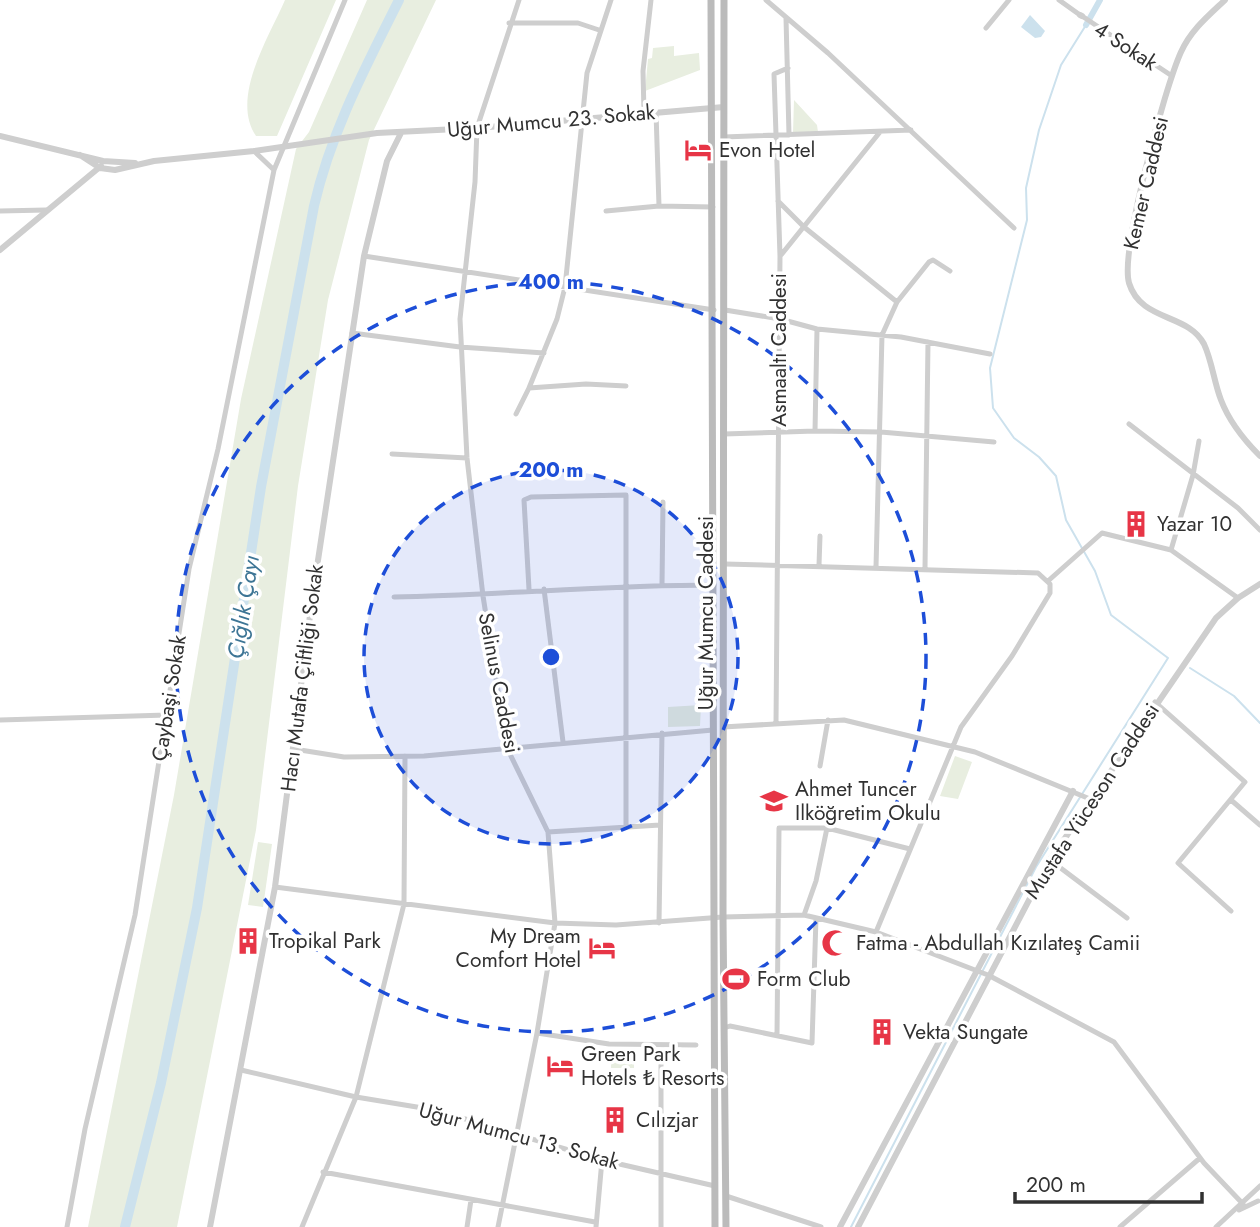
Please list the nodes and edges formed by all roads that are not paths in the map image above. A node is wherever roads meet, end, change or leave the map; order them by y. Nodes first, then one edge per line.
1 (345, 0) edge
2 (519, 0) edge
3 (611, 0) edge
4 (651, 0) edge
5 (711, 0) edge
6 (724, 0) edge
7 (766, 0) edge
8 (1009, 0) edge
9 (1059, 0) edge
10 (1225, 0) edge
11 (786, 18) junction
12 (509, 23) junction
13 (986, 28) dead end
14 (600, 30) junction
15 (788, 68) junction
16 (1172, 76) junction
17 (712, 106) junction
18 (724, 107) junction
19 (656, 111) junction
20 (644, 113) junction
21 (582, 120) junction
22 (477, 128) junction
23 (911, 130) junction
24 (880, 132) junction
25 (401, 133) junction
26 (775, 135) junction
27 (789, 135) junction
28 (0, 136) edge
29 (724, 137) junction
30 (285, 145) junction
31 (254, 151) junction
32 (80, 155) junction
33 (103, 161) junction
34 (140, 163) junction
35 (100, 168) junction
36 (274, 170) junction
37 (778, 201) junction
38 (659, 206) junction
39 (713, 207) junction
40 (46, 210) junction
41 (0, 211) edge
42 (606, 211) dead end
43 (804, 227) junction
44 (1014, 228) dead end
45 (0, 250) edge
46 (363, 256) junction
47 (780, 256) junction
48 (950, 271) dead end
49 (467, 272) junction
50 (565, 287) junction
51 (897, 302) junction
52 (714, 310) junction
53 (725, 310) junction
54 (780, 319) junction
55 (817, 329) junction
56 (352, 333) junction
57 (882, 335) junction
58 (928, 342) junction
59 (460, 347) junction
60 (544, 353) junction
61 (990, 354) dead end
62 (626, 386) dead end
63 (529, 388) junction
64 (516, 414) dead end
65 (1129, 424) dead end
66 (815, 431) junction
67 (779, 432) junction
68 (881, 432) junction
69 (724, 434) junction
70 (926, 437) junction
71 (1199, 441) dead end
72 (994, 442) dead end
73 (392, 454) dead end
74 (1260, 456) edge
75 (467, 458) junction
76 (1194, 475) junction
77 (663, 502) dead end
78 (1260, 530) edge
79 (820, 536) dead end
80 (1171, 550) junction
81 (725, 564) junction
82 (777, 564) junction
83 (819, 565) junction
84 (876, 567) junction
85 (925, 568) junction
86 (1048, 581) junction
87 (1260, 584) edge
88 (662, 585) junction
89 (714, 585) junction
90 (625, 586) junction
91 (530, 589) junction
92 (544, 589) junction
93 (483, 596) junction
94 (394, 597) dead end
95 (1238, 598) junction
96 (1156, 702) junction
97 (167, 715) junction
98 (0, 720) edge
99 (828, 720) junction
100 (776, 724) junction
101 (723, 727) junction
102 (713, 730) junction
103 (662, 733) junction
104 (626, 737) junction
105 (563, 742) junction
106 (951, 747) junction
107 (507, 748) junction
108 (294, 749) junction
109 (405, 756) junction
110 (820, 766) dead end
111 (1075, 792) junction
112 (1090, 799) junction
113 (1231, 800) junction
114 (660, 825) junction
115 (1260, 825) edge
116 (626, 827) junction
117 (827, 828) junction
118 (548, 832) junction
119 (909, 849) junction
120 (1050, 860) junction
121 (275, 887) junction
122 (404, 904) junction
123 (1231, 911) dead end
124 (804, 915) junction
125 (779, 916) junction
126 (723, 917) junction
127 (713, 918) junction
128 (816, 918) junction
129 (1127, 918) dead end
130 (555, 923) junction
131 (659, 923) junction
132 (876, 932) junction
133 (982, 973) junction
134 (724, 1028) junction
135 (537, 1033) junction
136 (777, 1036) junction
137 (696, 1045) dead end
138 (661, 1062) dead end
139 (241, 1070) junction
140 (356, 1097) junction
141 (516, 1135) junction
142 (1200, 1158) junction
143 (603, 1160) junction
144 (323, 1172) junction
145 (660, 1172) junction
146 (715, 1186) junction
147 (1260, 1186) edge
148 (726, 1196) junction
149 (471, 1200) junction
150 (1258, 1201) dead end
151 (1243, 1204) junction
152 (501, 1206) junction
153 (1237, 1210) junction
154 (596, 1224) edge
155 (67, 1227) edge
156 (210, 1227) edge
157 (302, 1227) edge
158 (467, 1227) edge
159 (498, 1227) edge
160 (661, 1227) edge
161 (715, 1227) edge
162 (726, 1227) edge
163 (821, 1227) edge
164 (840, 1227) edge
165 (858, 1227) edge
166 (1120, 1227) edge
167 (1216, 1227) edge

1 - 30 street, Çaybaşi Sokak
2 - 12 street, Selinus Caddesi
3 - 14 street
4 - 20 street
5 - 17 main road, Uğur Mumcu Caddesi
6 - 18 main road, Uğur Mumcu Caddesi
7 - 11 street
8 - 13 street
9 - 16 street, 4 Sokak
10 - 16 street, Kemer Caddesi
11 - 15 street
11 - 23 street
12 - 14 street
12 - 22 street, Selinus Caddesi
14 - 21 street
15 - 26 street, Asmaaltı Caddesi
15 - 27 street
16 - 74 street, Kemer Caddesi
17 - 18 street, Uğur Mumcu 23. Sokak
17 - 19 street, Uğur Mumcu 23. Sokak
17 - 39 main road, Uğur Mumcu Caddesi
18 - 29 main road, Uğur Mumcu Caddesi
19 - 20 street, Uğur Mumcu 23. Sokak
19 - 38 street
20 - 21 street, Uğur Mumcu 23. Sokak
21 - 22 street, Uğur Mumcu 23. Sokak
21 - 50 street
22 - 25 street, Uğur Mumcu 23. Sokak
22 - 49 street, Selinus Caddesi
23 - 24 street
23 - 44 street
24 - 27 street
24 - 43 street
25 - 30 street, Uğur Mumcu 23. Sokak
25 - 46 street, Hacı Mutafa Çiftliği Sokak
26 - 27 street
26 - 29 street
26 - 37 street, Asmaaltı Caddesi
28 - 32 street
29 - 53 main road, Uğur Mumcu Caddesi
30 - 31 street, Uğur Mumcu 23. Sokak
30 - 36 street, Çaybaşi Sokak
31 - 34 street, Uğur Mumcu 23. Sokak
31 - 36 street
32 - 33 street
32 - 35 street
33 - 34 street
33 - 35 street
34 - 35 street
35 - 40 street
36 - 97 street, Çaybaşi Sokak
37 - 43 street
37 - 47 street, Asmaaltı Caddesi
38 - 39 street
38 - 42 street
39 - 52 main road, Uğur Mumcu Caddesi
40 - 41 street
40 - 45 street
43 - 47 street
43 - 51 street
46 - 49 street
46 - 56 street, Hacı Mutafa Çiftliği Sokak
47 - 54 street, Asmaaltı Caddesi
48 - 51 street
49 - 50 street
49 - 59 street, Selinus Caddesi
50 - 52 street
50 - 60 street
51 - 57 street
52 - 53 main road
52 - 89 main road, Uğur Mumcu Caddesi
53 - 54 street
53 - 69 main road, Uğur Mumcu Caddesi
54 - 55 street
54 - 67 street, Asmaaltı Caddesi
55 - 57 street
55 - 66 street
56 - 59 street
56 - 108 street, Hacı Mutafa Çiftliği Sokak
57 - 58 street
57 - 68 street
58 - 61 street
58 - 70 street
59 - 60 street
59 - 75 street, Selinus Caddesi
60 - 63 street
62 - 63 street
63 - 64 street
65 - 76 street
66 - 67 street
66 - 68 street
67 - 69 street
67 - 82 street, Asmaaltı Caddesi
68 - 70 street
68 - 84 street
69 - 81 main road, Uğur Mumcu Caddesi
70 - 72 street
70 - 85 street
71 - 76 street
73 - 75 street
75 - 93 street, Selinus Caddesi
76 - 78 street
76 - 80 street
77 - 88 street
79 - 83 street
80 - 86 street
80 - 95 street
81 - 82 street
81 - 101 main road, Uğur Mumcu Caddesi
82 - 83 street
82 - 100 street, Asmaaltı Caddesi
83 - 84 street
84 - 85 street
85 - 86 street
86 - 106 street
87 - 95 street, Mustafa Yüceson Caddesi
88 - 89 street
88 - 90 street
89 - 102 main road, Uğur Mumcu Caddesi
90 - 91 street
90 - 92 street
90 - 104 street
91 - 92 street
91 - 93 street
92 - 105 street
93 - 94 street
93 - 107 street, Selinus Caddesi
95 - 96 street, Mustafa Yüceson Caddesi
96 - 112 street, Mustafa Yüceson Caddesi
96 - 113 street
97 - 98 street
97 - 155 street, Çaybaşi Sokak
99 - 100 street
99 - 106 street
99 - 110 street
100 - 101 street
101 - 126 main road, Uğur Mumcu Caddesi
102 - 103 street
102 - 127 main road, Uğur Mumcu Caddesi
103 - 104 street
103 - 114 street
104 - 105 street
104 - 116 street
105 - 107 street
106 - 111 street
106 - 119 street
107 - 109 street
107 - 118 street, Selinus Caddesi
108 - 109 street
108 - 121 street, Hacı Mutafa Çiftliği Sokak
109 - 122 street
111 - 112 street
111 - 133 street, Mustafa Yüceson Caddesi
112 - 120 street, Mustafa Yüceson Caddesi
113 - 115 street
113 - 123 street
114 - 116 street
114 - 131 street
116 - 118 street
117 - 119 street
117 - 124 street
117 - 125 street
118 - 130 street, Selinus Caddesi
119 - 132 street
120 - 129 street
120 - 133 street, Mustafa Yüceson Caddesi
121 - 122 street
121 - 139 street, Hacı Mutafa Çiftliği Sokak
122 - 130 street
122 - 140 street
124 - 125 street
124 - 128 street
125 - 126 street
125 - 136 street
126 - 127 street
126 - 134 main road, Uğur Mumcu Caddesi
127 - 131 street
127 - 146 main road, Uğur Mumcu Caddesi
128 - 132 street
128 - 136 street
130 - 131 street
130 - 135 street, Selinus Caddesi
132 - 133 street
133 - 142 street
133 - 164 street, Mustafa Yüceson Caddesi
133 - 165 street, Mustafa Yüceson Caddesi
134 - 136 street
134 - 148 main road, Uğur Mumcu Caddesi
135 - 137 street
135 - 141 street, Selinus Caddesi
138 - 145 street
139 - 140 street, Uğur Mumcu 13. Sokak
139 - 156 street, Hacı Mutafa Çiftliği Sokak
140 - 141 street, Uğur Mumcu 13. Sokak
140 - 144 street
141 - 143 street, Uğur Mumcu 13. Sokak
141 - 152 street, Selinus Caddesi
142 - 151 street
142 - 166 street
143 - 145 street, Uğur Mumcu 13. Sokak
143 - 154 street
144 - 149 street
144 - 157 street
145 - 146 street, Uğur Mumcu 13. Sokak
145 - 160 street
146 - 161 main road, Uğur Mumcu Caddesi
147 - 151 street
148 - 162 main road, Uğur Mumcu Caddesi
148 - 163 street
149 - 152 street
149 - 158 street
150 - 153 street
151 - 153 street
152 - 154 street
152 - 159 street, Selinus Caddesi
153 - 167 street

